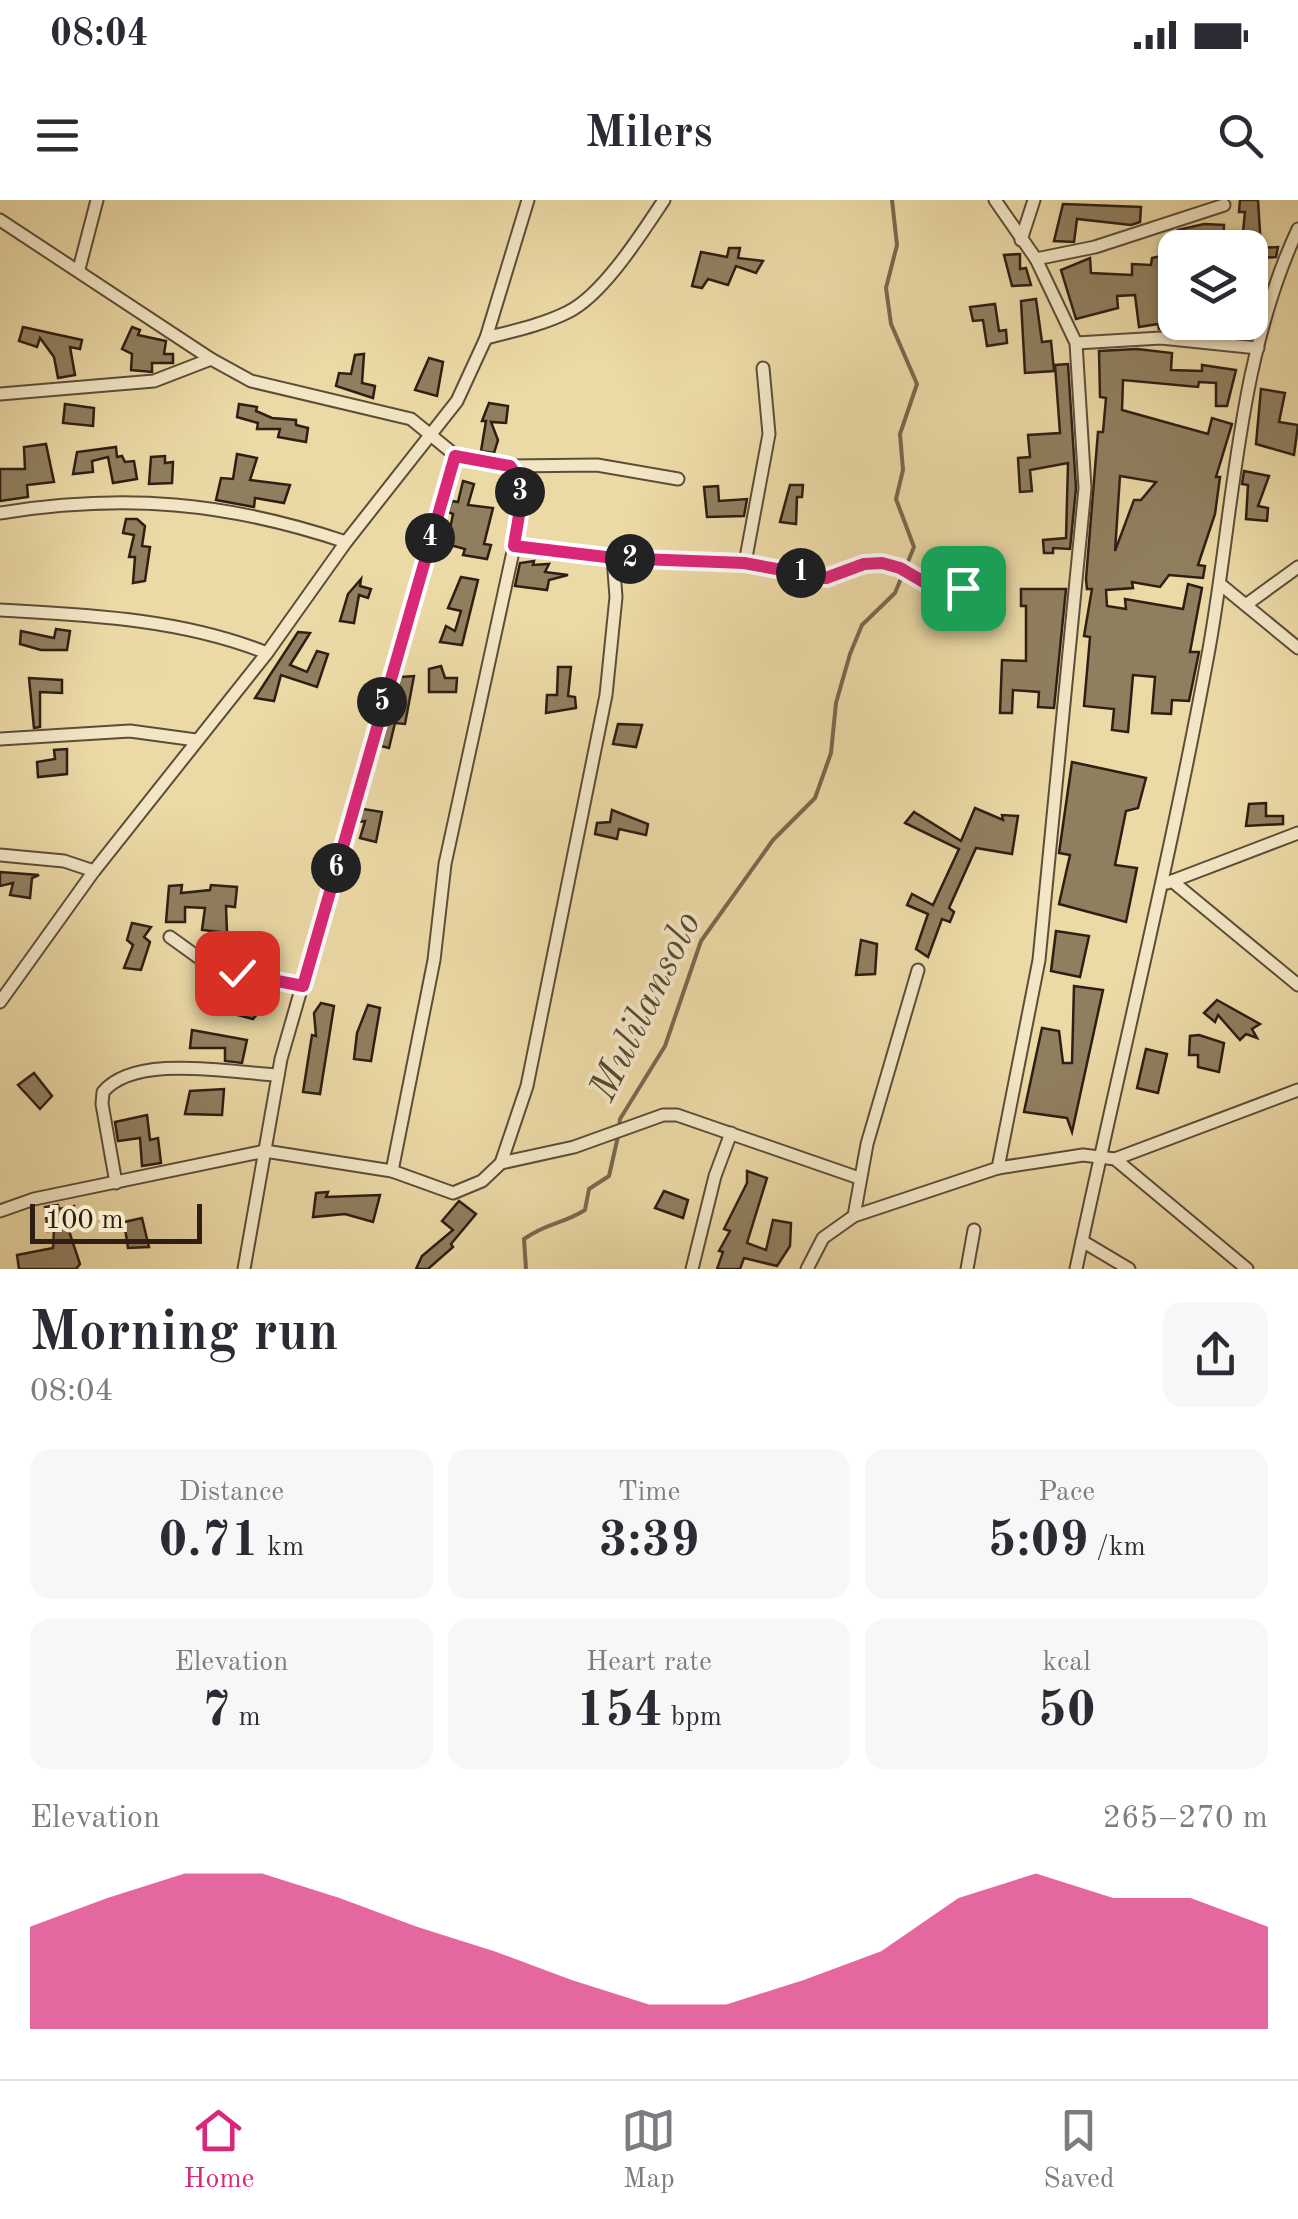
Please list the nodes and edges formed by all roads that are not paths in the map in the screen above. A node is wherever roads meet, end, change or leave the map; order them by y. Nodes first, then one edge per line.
1 (97, 200) edge
2 (528, 200) edge
3 (664, 200) edge
4 (995, 200) edge
5 (1034, 200) edge
6 (1224, 204) dead end
7 (0, 220) edge
8 (1298, 229) edge
9 (1022, 240) junction
10 (1036, 259) junction
11 (79, 269) junction
12 (486, 338) junction
13 (1076, 342) junction
14 (1258, 348) junction
15 (211, 359) junction
16 (763, 368) dead end
17 (0, 394) edge
18 (433, 436) junction
19 (455, 456) junction
20 (510, 466) junction
21 (678, 478) dead end
22 (0, 513) edge
23 (346, 542) junction
24 (514, 546) junction
25 (614, 558) junction
26 (1298, 567) edge
27 (1220, 584) junction
28 (1248, 604) junction
29 (0, 610) edge
30 (1298, 648) edge
31 (267, 653) junction
32 (0, 739) edge
33 (196, 740) junction
34 (1298, 833) edge
35 (0, 855) edge
36 (94, 871) junction
37 (1168, 883) junction
38 (170, 938) dead end
39 (918, 970) dead end
40 (1298, 985) edge
41 (303, 986) junction
42 (0, 1002) edge
43 (278, 1075) junction
44 (1298, 1090) edge
45 (731, 1132) junction
46 (265, 1151) junction
47 (1100, 1155) junction
48 (1115, 1159) junction
49 (501, 1163) junction
50 (998, 1168) junction
51 (392, 1171) junction
52 (859, 1178) junction
53 (116, 1183) junction
54 (0, 1211) edge
55 (854, 1216) junction
56 (974, 1230) dead end
57 (1082, 1241) junction
58 (694, 1268) edge
59 (244, 1269) edge
60 (808, 1269) edge
61 (967, 1269) edge
62 (1076, 1269) edge
63 (1130, 1269) edge
64 (1247, 1269) edge

1 - 11 street
2 - 12 street
3 - 12 street
4 - 9 street
5 - 9 street
6 - 10 street
7 - 11 street
8 - 14 street
9 - 10 street
10 - 13 street
11 - 15 street
12 - 18 street
13 - 14 street
13 - 50 street
14 - 27 street
15 - 17 street
15 - 18 street
16 - 25 street
18 - 19 street
18 - 23 street
19 - 20 street
19 - 41 street
20 - 21 street
20 - 24 street
22 - 23 street
23 - 31 street
24 - 25 street
24 - 51 street
25 - 49 street
26 - 28 street
27 - 28 street
27 - 37 street
28 - 30 street
29 - 31 street
31 - 33 street
32 - 33 street
33 - 36 street
34 - 37 street
35 - 36 street
36 - 42 street
37 - 40 street
37 - 47 street
38 - 41 street
39 - 52 street
41 - 43 street
43 - 46 street
43 - 53 street
44 - 48 street
45 - 49 street
45 - 52 street
45 - 58 street
46 - 51 street
46 - 53 street
46 - 59 street
47 - 48 street
47 - 50 street
47 - 57 street
48 - 64 street
49 - 51 street
50 - 55 street
52 - 55 street
53 - 54 street
55 - 60 street
56 - 61 street
57 - 62 street
57 - 63 street

